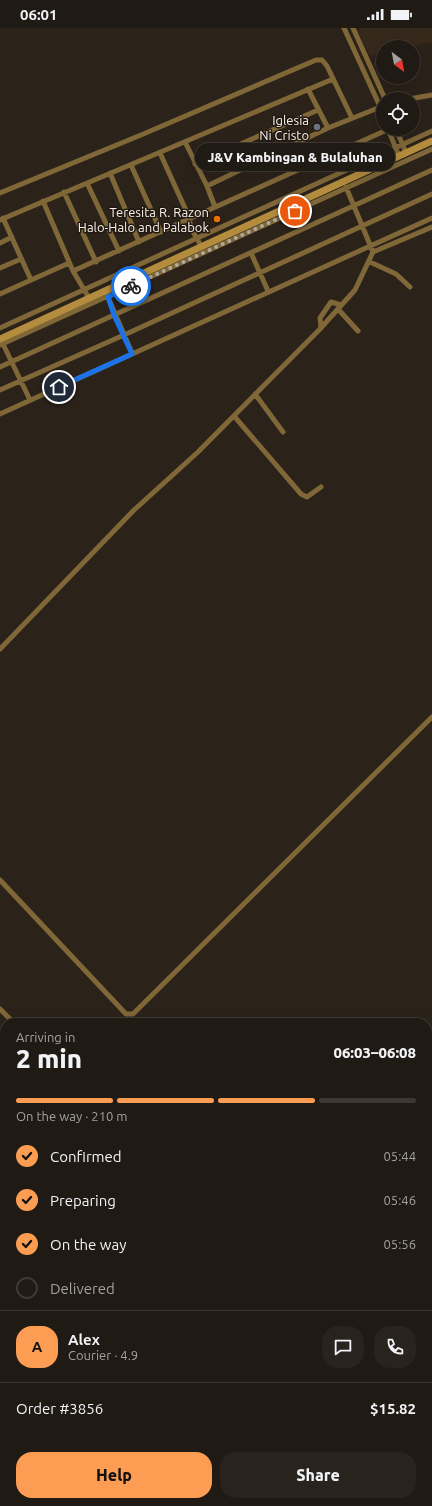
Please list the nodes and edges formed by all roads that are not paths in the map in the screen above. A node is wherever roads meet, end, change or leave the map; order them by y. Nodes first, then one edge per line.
1 (344, 28) edge
2 (353, 28) edge
3 (333, 79) junction
4 (308, 88) junction
5 (382, 92) edge
6 (376, 94) edge
7 (432, 95) edge
8 (420, 97) edge
9 (376, 108) edge
10 (318, 110) junction
11 (352, 118) junction
12 (328, 128) junction
13 (432, 131) edge
14 (376, 134) edge
15 (391, 136) edge
16 (399, 136) edge
17 (432, 141) edge
18 (185, 142) junction
19 (402, 145) junction
20 (396, 148) junction
21 (432, 149) edge
22 (160, 153) junction
23 (402, 155) junction
24 (195, 164) junction
25 (131, 165) junction
26 (432, 170) edge
27 (110, 174) junction
28 (88, 183) junction
29 (207, 186) junction
30 (346, 187) junction
31 (64, 192) junction
32 (0, 193) edge
33 (432, 194) edge
34 (43, 201) junction
35 (353, 206) junction
36 (214, 207) junction
37 (189, 217) junction
38 (432, 218) edge
39 (2, 219) edge
40 (363, 226) junction
41 (432, 226) edge
42 (162, 232) junction
43 (12, 238) junction
44 (196, 239) junction
45 (139, 242) junction
46 (0, 243) edge
47 (201, 246) junction
48 (370, 246) junction
49 (119, 251) junction
50 (373, 252) junction
51 (251, 253) junction
52 (21, 259) junction
53 (69, 262) junction
54 (96, 262) junction
55 (370, 262) junction
56 (0, 268) edge
57 (73, 271) junction
58 (260, 273) junction
59 (31, 280) junction
60 (410, 287) dead end
61 (84, 289) junction
62 (268, 291) junction
63 (0, 294) edge
64 (106, 294) junction
65 (89, 298) junction
66 (340, 307) junction
67 (114, 315) junction
68 (321, 327) junction
69 (0, 328) edge
70 (358, 331) dead end
71 (124, 335) junction
72 (1, 343) edge
73 (132, 354) junction
74 (11, 362) junction
75 (0, 367) edge
76 (20, 381) junction
77 (0, 390) edge
78 (255, 394) junction
79 (30, 400) junction
80 (0, 414) edge
81 (234, 416) junction
82 (283, 432) dead end
83 (321, 487) dead end
84 (0, 649) edge
85 (432, 717) edge
86 (0, 880) edge
87 (0, 1009) edge
88 (9, 1018) edge

1 - 6 street
2 - 5 street
3 - 4 street
3 - 11 street
3 - 32 street
4 - 10 street
4 - 18 street
7 - 8 street
9 - 11 street
10 - 12 street
10 - 24 street
11 - 12 street
12 - 29 street
13 - 19 street
14 - 36 street
15 - 20 street
16 - 19 street
17 - 23 street
18 - 22 street
18 - 24 street
19 - 20 street
19 - 23 street
20 - 23 street
20 - 44 street
21 - 30 street
22 - 25 street
22 - 37 street
23 - 47 street
24 - 29 street
25 - 27 street
25 - 42 street
26 - 35 street
27 - 28 street
27 - 45 street
28 - 31 street
28 - 49 street
29 - 36 street
30 - 35 street
30 - 64 street
31 - 34 street
31 - 54 street
33 - 40 street
34 - 39 street
34 - 53 street
35 - 40 street
35 - 51 street
36 - 37 street
37 - 42 street
37 - 44 street
38 - 48 street
39 - 43 street
40 - 48 street
40 - 58 street
41 - 50 street
42 - 45 street
43 - 46 street
43 - 52 street
44 - 47 street
44 - 61 street
45 - 49 street
47 - 64 street
48 - 50 street
48 - 62 street
49 - 54 street
50 - 55 street
51 - 58 street
51 - 67 street
52 - 56 street
52 - 59 street
53 - 57 street
53 - 59 street
54 - 57 street
55 - 60 street
55 - 66 street
57 - 61 street
58 - 62 street
58 - 71 street
59 - 63 street
61 - 65 street
61 - 69 street
62 - 73 street
64 - 65 street
64 - 67 street
64 - 72 street
65 - 72 street
66 - 68 street
66 - 68 street
66 - 70 street
67 - 71 street
67 - 74 street
68 - 78 street
71 - 73 street
71 - 76 street
72 - 74 street
73 - 79 street
74 - 75 street
74 - 76 street
76 - 77 street
76 - 79 street
78 - 81 street
78 - 82 street
79 - 80 street
81 - 83 street
81 - 84 street
85 - 86 street
87 - 88 street

